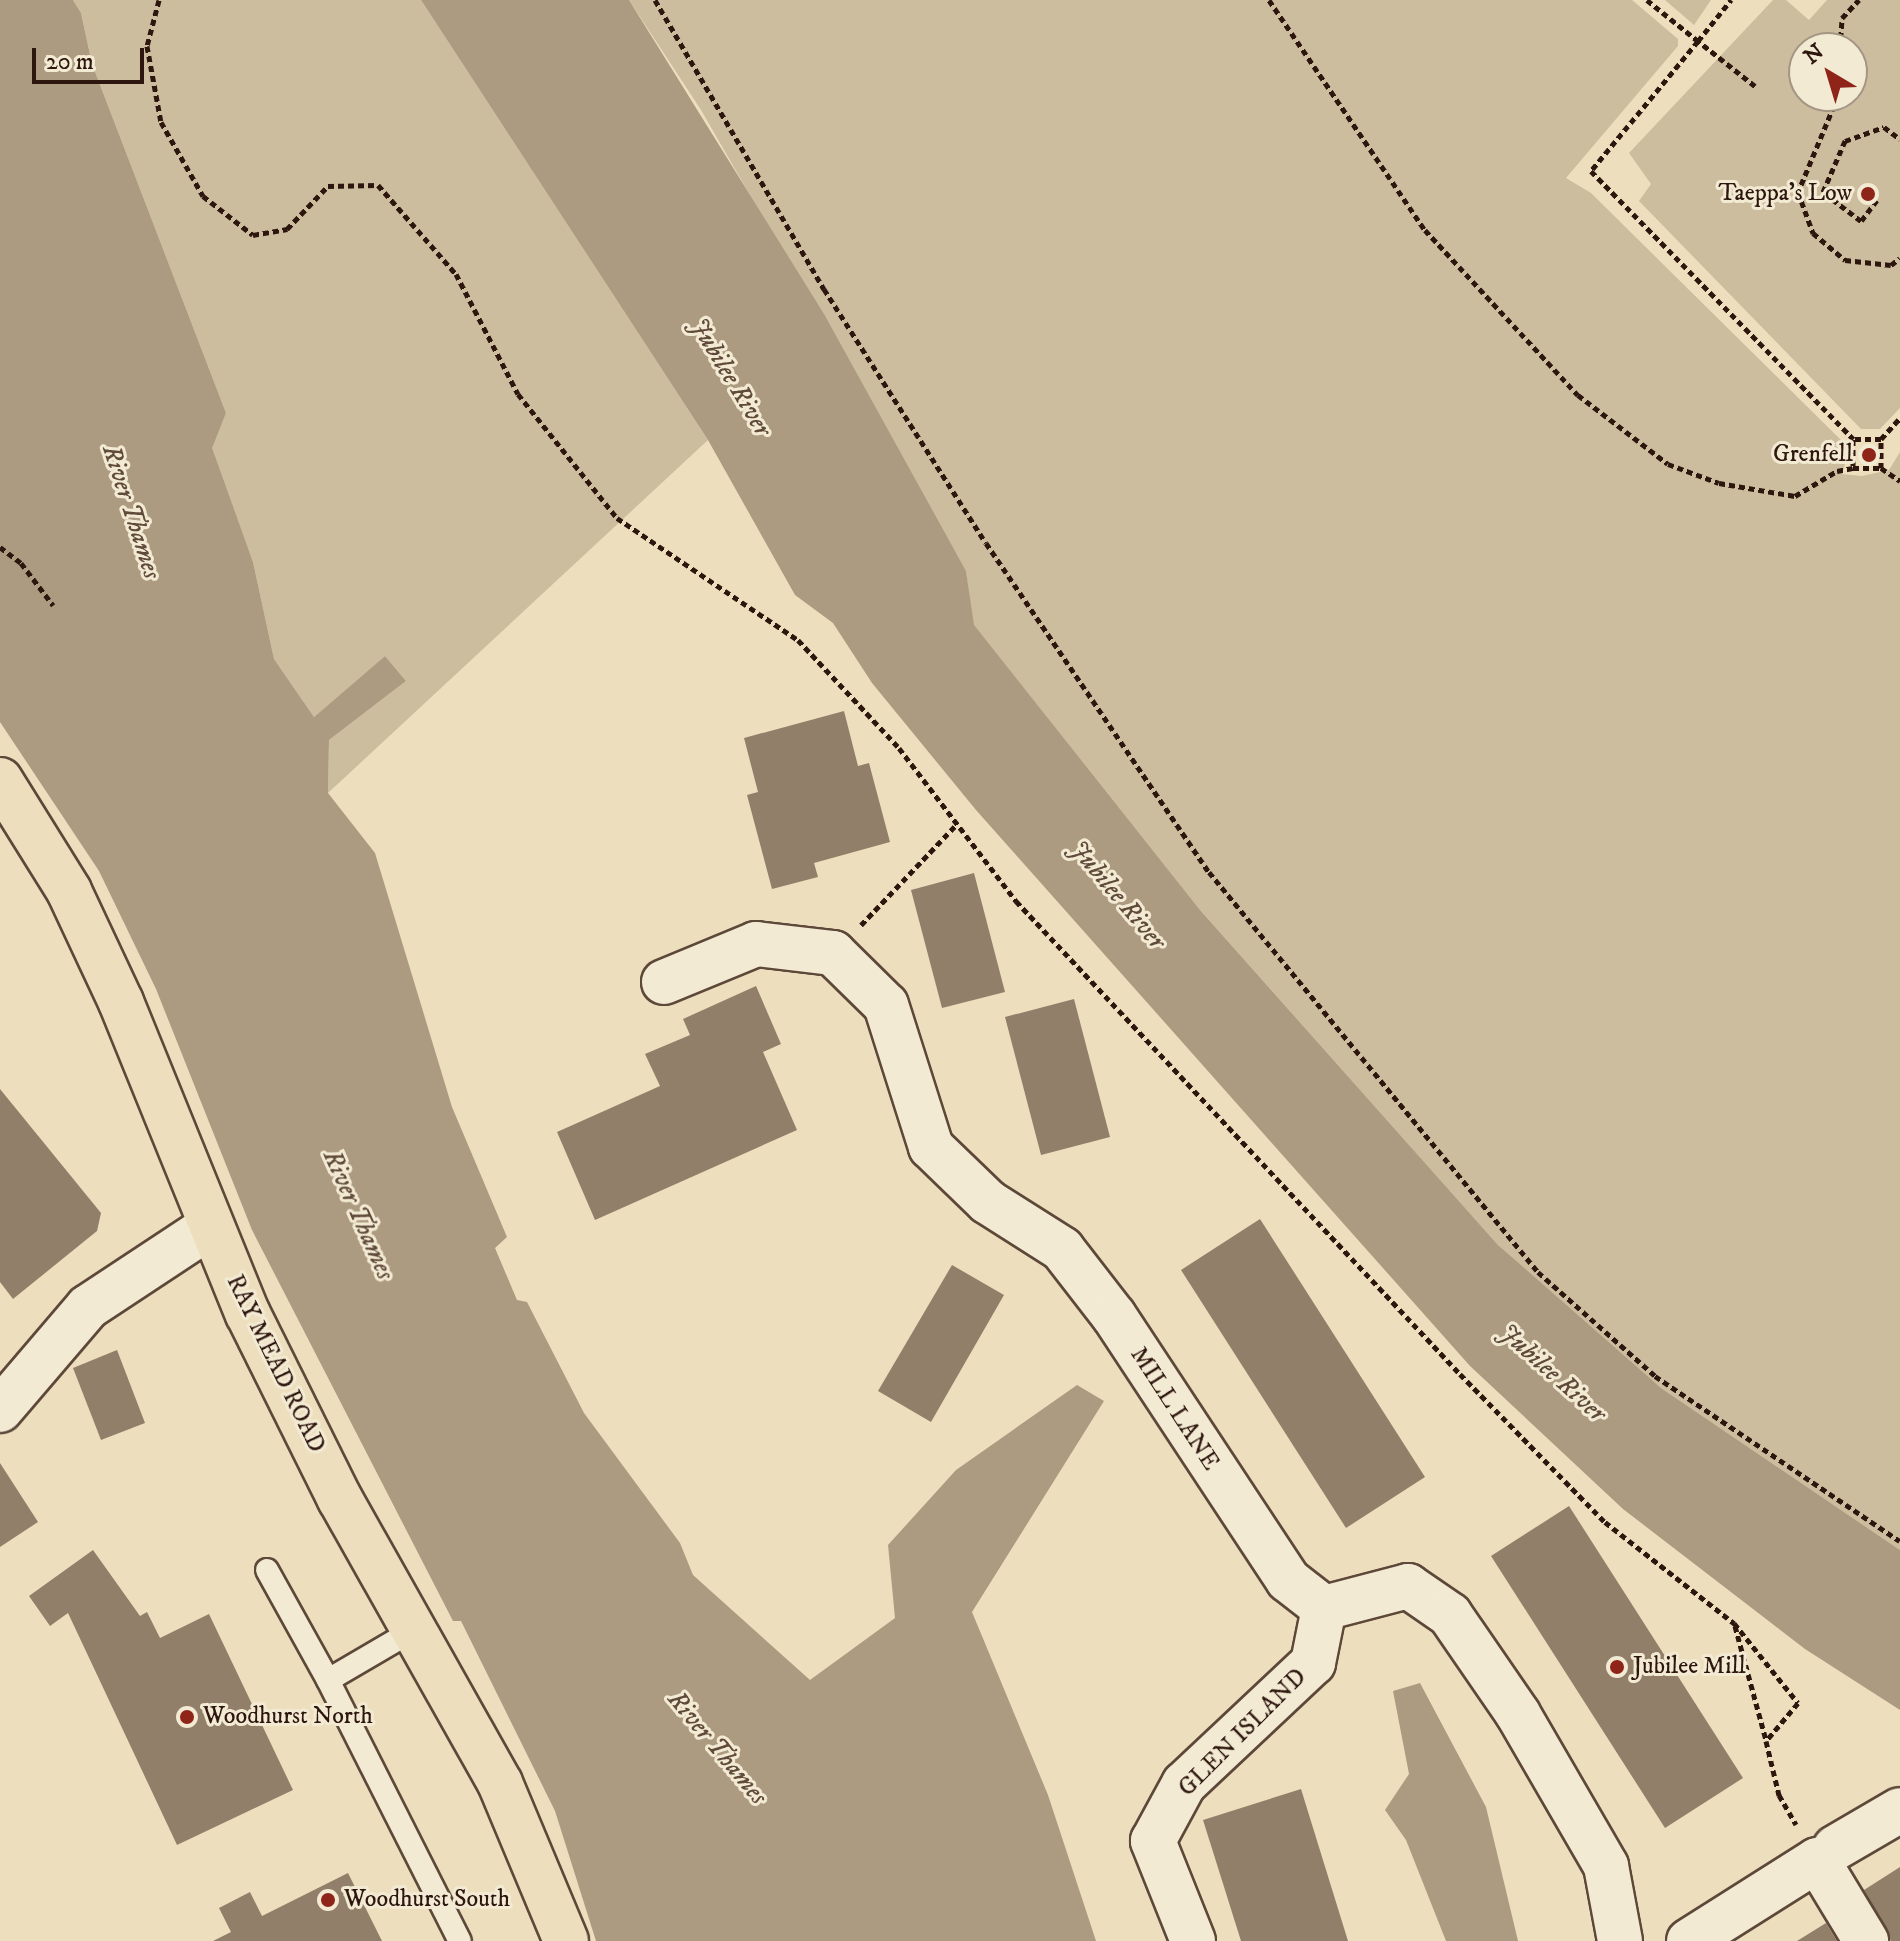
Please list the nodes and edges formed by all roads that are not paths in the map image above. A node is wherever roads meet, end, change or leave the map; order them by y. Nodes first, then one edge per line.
1 (0, 780) edge
2 (664, 982) dead end
3 (211, 1226) junction
4 (0, 1410) edge
5 (267, 1570) dead end
6 (1324, 1608) junction
7 (412, 1631) junction
8 (328, 1680) junction
9 (1900, 1810) edge
10 (1826, 1854) junction
11 (460, 1941) edge
12 (566, 1941) edge
13 (1193, 1941) edge
14 (1620, 1941) edge
15 (1689, 1941) edge
16 (1866, 1941) edge

1 - 3 main road, RAY MEAD ROAD
2 - 6 street, MILL LANE
3 - 4 street
3 - 7 main road, RAY MEAD ROAD
5 - 8 lane
6 - 13 street, GLEN ISLAND
6 - 14 street
7 - 8 lane
7 - 12 main road, RAY MEAD ROAD
8 - 11 lane
9 - 10 street
10 - 15 street
10 - 16 street

